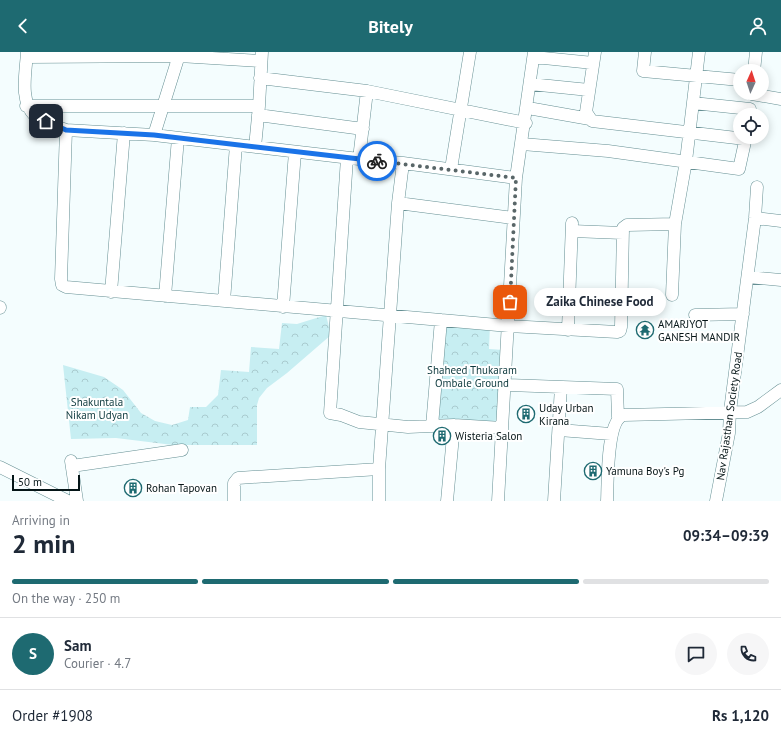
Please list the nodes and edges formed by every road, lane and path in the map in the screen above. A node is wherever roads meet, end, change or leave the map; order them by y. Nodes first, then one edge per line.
1 (470, 52) edge
2 (645, 52) edge
3 (699, 52) edge
4 (756, 52) edge
5 (27, 54) edge
6 (180, 54) edge
7 (534, 54) edge
8 (261, 56) edge
9 (594, 57) edge
10 (755, 64) edge
11 (696, 76) junction
12 (260, 78) junction
13 (733, 79) edge
14 (530, 84) junction
15 (589, 90) junction
16 (367, 92) junction
17 (769, 97) edge
18 (781, 99) edge
19 (693, 103) junction
20 (26, 106) junction
21 (165, 106) junction
22 (528, 108) junction
23 (733, 109) edge
24 (461, 110) junction
25 (259, 111) junction
26 (590, 119) junction
27 (526, 123) junction
28 (363, 128) junction
29 (66, 130) junction
30 (690, 132) junction
31 (124, 133) junction
32 (154, 135) junction
33 (733, 137) edge
34 (178, 138) junction
35 (522, 144) junction
36 (744, 144) edge
37 (236, 145) junction
38 (255, 147) junction
39 (295, 152) junction
40 (353, 159) junction
41 (686, 161) junction
42 (403, 163) junction
43 (451, 169) junction
44 (516, 178) junction
45 (757, 188) dead end
46 (398, 203) junction
47 (513, 218) junction
48 (755, 218) junction
49 (781, 221) edge
50 (675, 224) junction
51 (623, 233) junction
52 (748, 277) junction
53 (781, 280) edge
54 (112, 292) junction
55 (672, 295) dead end
56 (165, 296) junction
57 (224, 301) junction
58 (283, 306) junction
59 (337, 311) junction
60 (743, 314) junction
61 (391, 315) junction
62 (695, 315) dead end
63 (441, 320) junction
64 (509, 326) junction
65 (568, 330) junction
66 (505, 385) junction
67 (561, 387) junction
68 (781, 390) edge
69 (730, 411) junction
70 (618, 417) junction
71 (383, 425) junction
72 (454, 425) junction
73 (432, 426) junction
74 (502, 428) junction
75 (559, 430) junction
76 (611, 434) junction
77 (182, 450) dead end
78 (0, 467) edge
79 (380, 469) junction
80 (68, 501) edge
81 (77, 501) edge
82 (234, 501) edge
83 (379, 501) edge
84 (447, 501) edge
85 (498, 501) edge
86 (554, 501) edge
87 (607, 501) edge
88 (716, 501) edge

1 - 24 street
2 - 11 street
3 - 11 street
4 - 10 street
5 - 6 street
5 - 20 street
6 - 8 street
6 - 21 street
7 - 9 street
7 - 14 street
8 - 12 street
9 - 15 street
11 - 13 street
11 - 19 street
12 - 16 street
12 - 25 street
14 - 15 street
14 - 22 street
15 - 26 street
16 - 24 street
16 - 28 street
17 - 18 street
19 - 23 street
19 - 30 street
20 - 21 street
20 - 29 street
21 - 25 street
21 - 32 street
22 - 26 street
22 - 27 street
24 - 27 street
24 - 43 street
25 - 28 street
25 - 38 street
26 - 30 street
27 - 35 street
28 - 40 street
29 - 31 street
29 - 54 street
30 - 33 street
30 - 41 street
31 - 32 street
31 - 54 street
32 - 34 street
34 - 37 street
34 - 56 street
35 - 41 street
35 - 44 street
36 - 41 street
37 - 38 street
37 - 57 street
38 - 39 street
39 - 40 street
39 - 58 street
40 - 42 street
40 - 59 street
41 - 50 street
42 - 43 street
42 - 46 street
43 - 44 street
44 - 47 street
45 - 48 street, Nav Rajasthan Society Road
46 - 47 street
46 - 61 street
47 - 64 street
48 - 49 street
48 - 52 street, Nav Rajasthan Society Road
50 - 51 street
50 - 55 street
51 - 65 street
51 - 65 street
52 - 53 street
52 - 60 street, Nav Rajasthan Society Road
54 - 56 street
56 - 57 street
57 - 58 street
58 - 59 street
59 - 61 street
59 - 71 street
60 - 62 street
60 - 69 street, Nav Rajasthan Society Road
61 - 63 street
61 - 71 street
63 - 64 street
63 - 73 street
64 - 65 street
64 - 66 street
66 - 67 street
66 - 74 street
67 - 70 street
67 - 75 street
68 - 69 street
69 - 70 street
69 - 88 street, Nav Rajasthan Society Road
70 - 76 street
71 - 73 street
71 - 79 street
72 - 73 street
72 - 74 street
72 - 84 street
74 - 85 street
75 - 76 street
75 - 86 street
76 - 87 street
77 - 81 street
78 - 80 street
79 - 82 street
79 - 83 street

